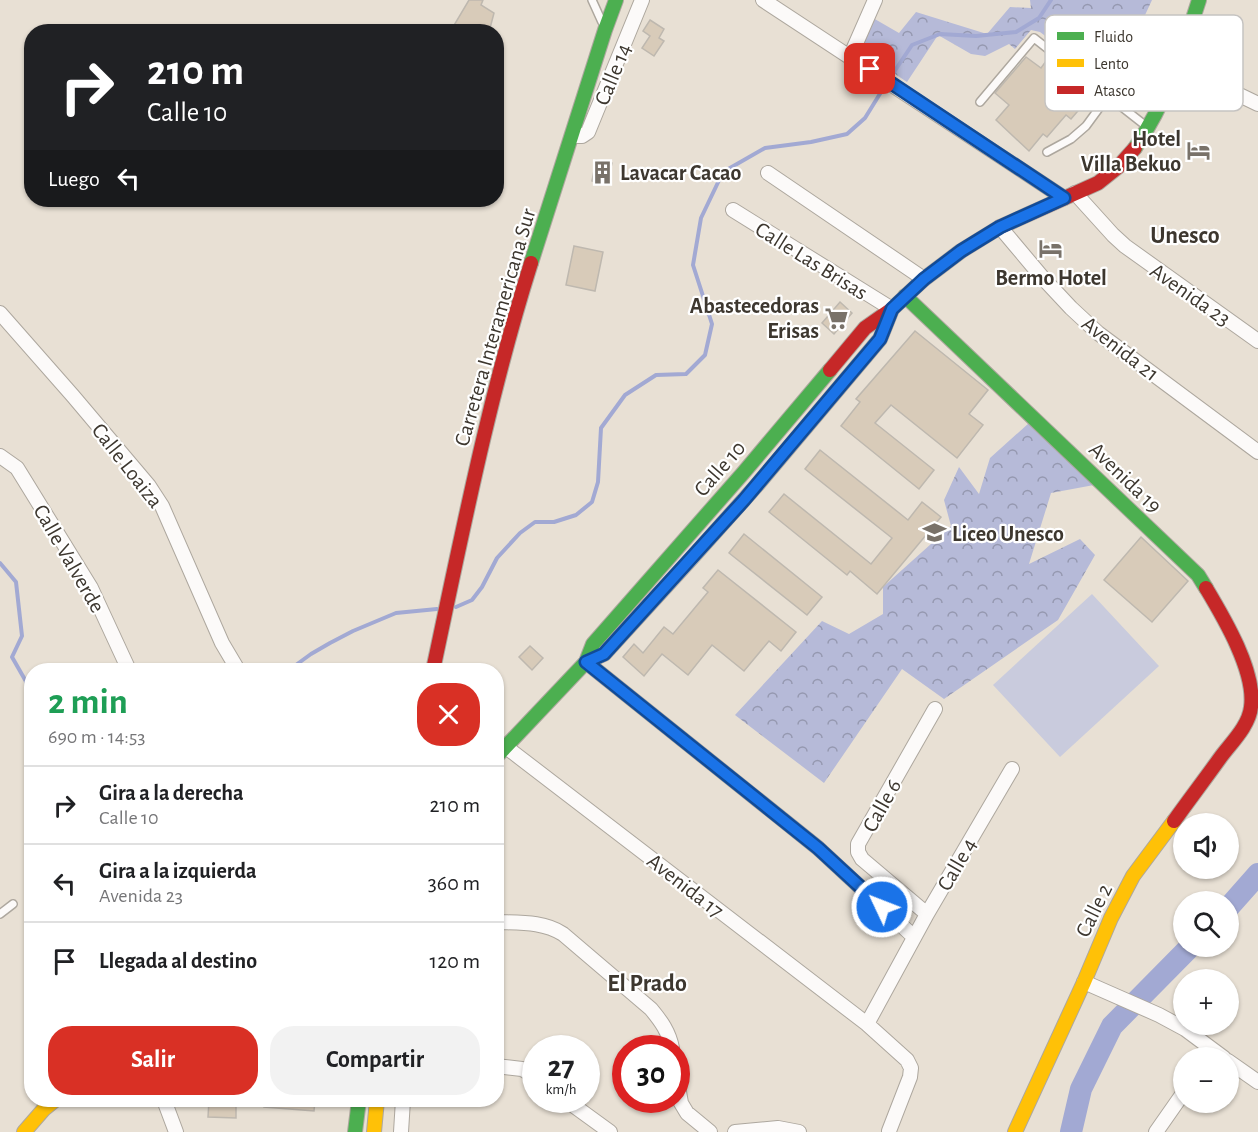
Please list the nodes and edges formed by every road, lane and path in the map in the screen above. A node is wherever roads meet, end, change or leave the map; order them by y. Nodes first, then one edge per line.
1 (592, 0) edge
2 (616, 0) edge
3 (642, 0) edge
4 (763, 0) edge
5 (875, 0) edge
6 (1199, 0) edge
7 (1194, 15) edge
8 (605, 30) junction
9 (1045, 47) edge
10 (850, 57) junction
11 (1243, 97) edge
12 (980, 102) dead end
13 (1258, 104) edge
14 (1097, 111) edge
15 (1127, 111) edge
16 (1157, 111) edge
17 (1148, 128) junction
18 (572, 136) junction
19 (1047, 152) dead end
20 (768, 173) dead end
21 (1070, 196) junction
22 (733, 210) dead end
23 (1000, 227) junction
24 (924, 279) junction
25 (905, 296) junction
26 (892, 309) junction
27 (0, 314) edge
28 (1258, 341) edge
29 (1258, 452) edge
30 (0, 456) edge
31 (586, 662) junction
32 (126, 663) edge
33 (234, 663) edge
34 (435, 663) edge
35 (935, 709) dead end
36 (1243, 727) joint
37 (504, 749) edge
38 (504, 754) edge
39 (1012, 769) dead end
40 (12, 904) dead end
41 (0, 914) edge
42 (927, 914) junction
43 (504, 922) edge
44 (914, 937) junction
45 (1084, 982) junction
46 (867, 1024) junction
47 (669, 1035) edge
48 (1206, 1047) edge
49 (504, 1067) edge
50 (522, 1069) edge
51 (1239, 1069) edge
52 (1258, 1082) edge
53 (46, 1107) edge
54 (167, 1107) edge
55 (358, 1107) edge
56 (376, 1107) edge
57 (403, 1107) edge
58 (1173, 1108) edge
59 (584, 1113) edge
60 (687, 1113) edge
61 (24, 1132) edge
62 (176, 1132) edge
63 (356, 1132) edge
64 (374, 1132) edge
65 (400, 1132) edge
66 (610, 1132) edge
67 (710, 1132) edge
68 (735, 1132) edge
69 (799, 1132) edge
70 (888, 1132) edge
71 (1015, 1132) edge
72 (1156, 1132) edge

1 - 8 lane
2 - 8 main road, Carretera Interamericana Sur
3 - 18 street, Calle 14
4 - 10 street, Avenida 23
5 - 10 street
6 - 7 main road, Calle 10
8 - 18 main road, Carretera Interamericana Sur
9 - 12 lane
10 - 21 street, Avenida 23
11 - 13 street
14 - 19 lane
15 - 17 lane
16 - 17 main road, Calle 10
17 - 21 main road, Calle 10
18 - 34 main road, Carretera Interamericana Sur
20 - 24 street
21 - 23 main road, Calle 10
21 - 28 street, Avenida 23
22 - 26 street, Calle Las Brisas
23 - 24 main road, Calle 10
23 - 29 street, Avenida 21
24 - 25 main road, Calle 10
25 - 26 main road, Calle 10
25 - 36 main road, Avenida 19
26 - 31 main road, Calle 10
27 - 33 street, Calle Loaiza
30 - 32 street, Calle Valverde
31 - 37 main road, Calle 10
31 - 44 street
35 - 42 street, Calle 6
36 - 45 main road, Calle 2
38 - 46 street, Avenida 17
39 - 42 street, Calle 4
40 - 41 lane
42 - 44 street, Calle 4
43 - 47 street
44 - 46 street, Calle 4
45 - 48 street
45 - 71 main road, Calle 2
46 - 70 street, Avenida 17
49 - 50 street
51 - 52 street
53 - 61 main road
54 - 62 street
55 - 63 main road
56 - 64 main road
57 - 65 street
58 - 72 street
59 - 66 street
60 - 67 street
68 - 69 street

